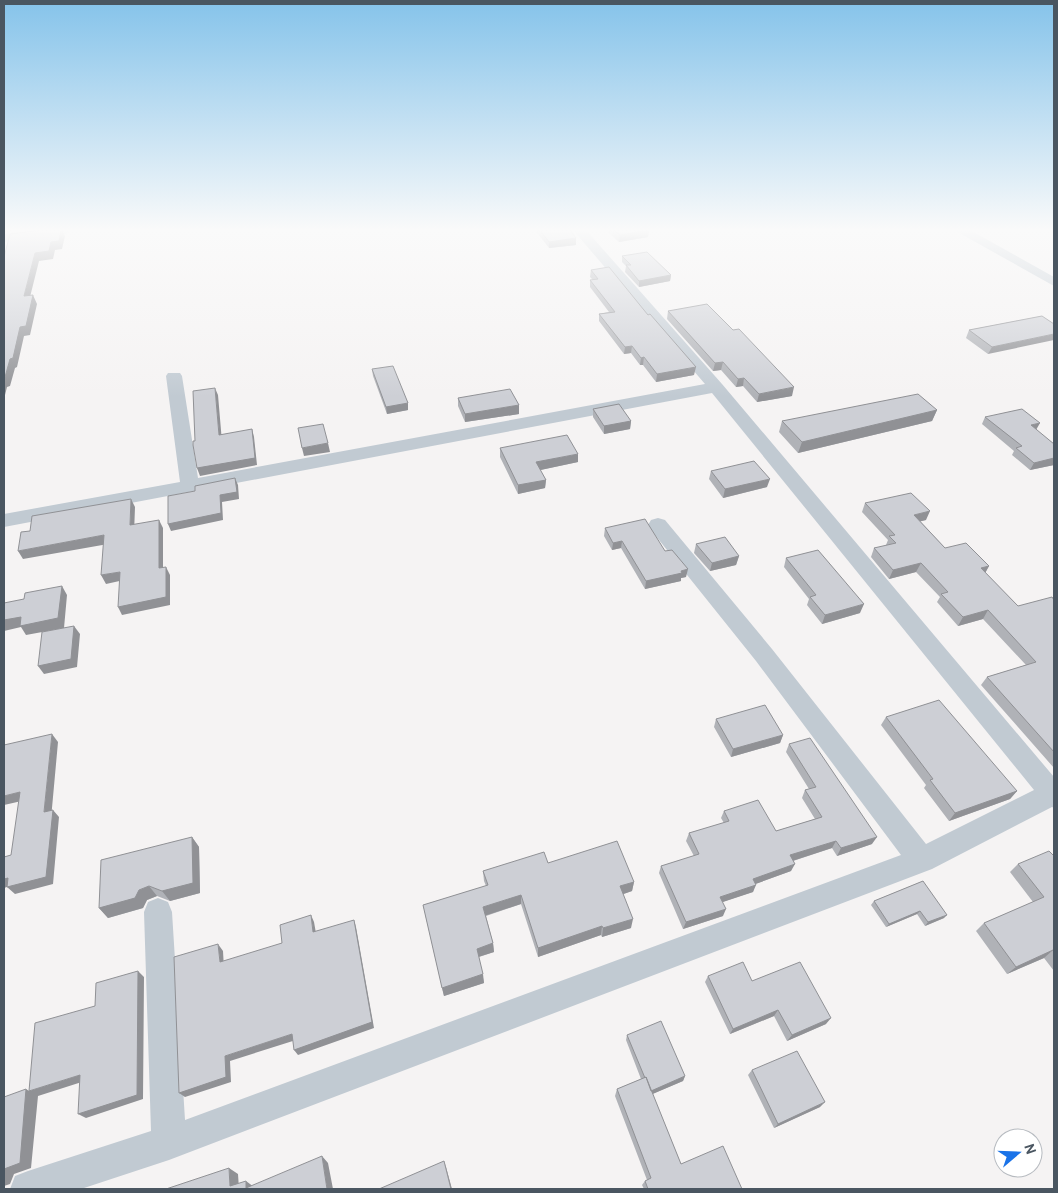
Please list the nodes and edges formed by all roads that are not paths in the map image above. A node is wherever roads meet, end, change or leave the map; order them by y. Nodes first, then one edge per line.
1 (628, 286) edge
2 (174, 376) dead end
3 (716, 387) junction
4 (190, 485) junction
5 (4, 520) edge
6 (658, 525) dead end
7 (1054, 795) edge
8 (922, 860) junction
9 (158, 912) dead end
10 (169, 1143) junction
11 (28, 1189) edge

1 - 3 street
2 - 4 street
3 - 4 street
3 - 7 street
4 - 5 street
6 - 8 street
7 - 8 street
8 - 10 street
9 - 10 street
10 - 11 street

